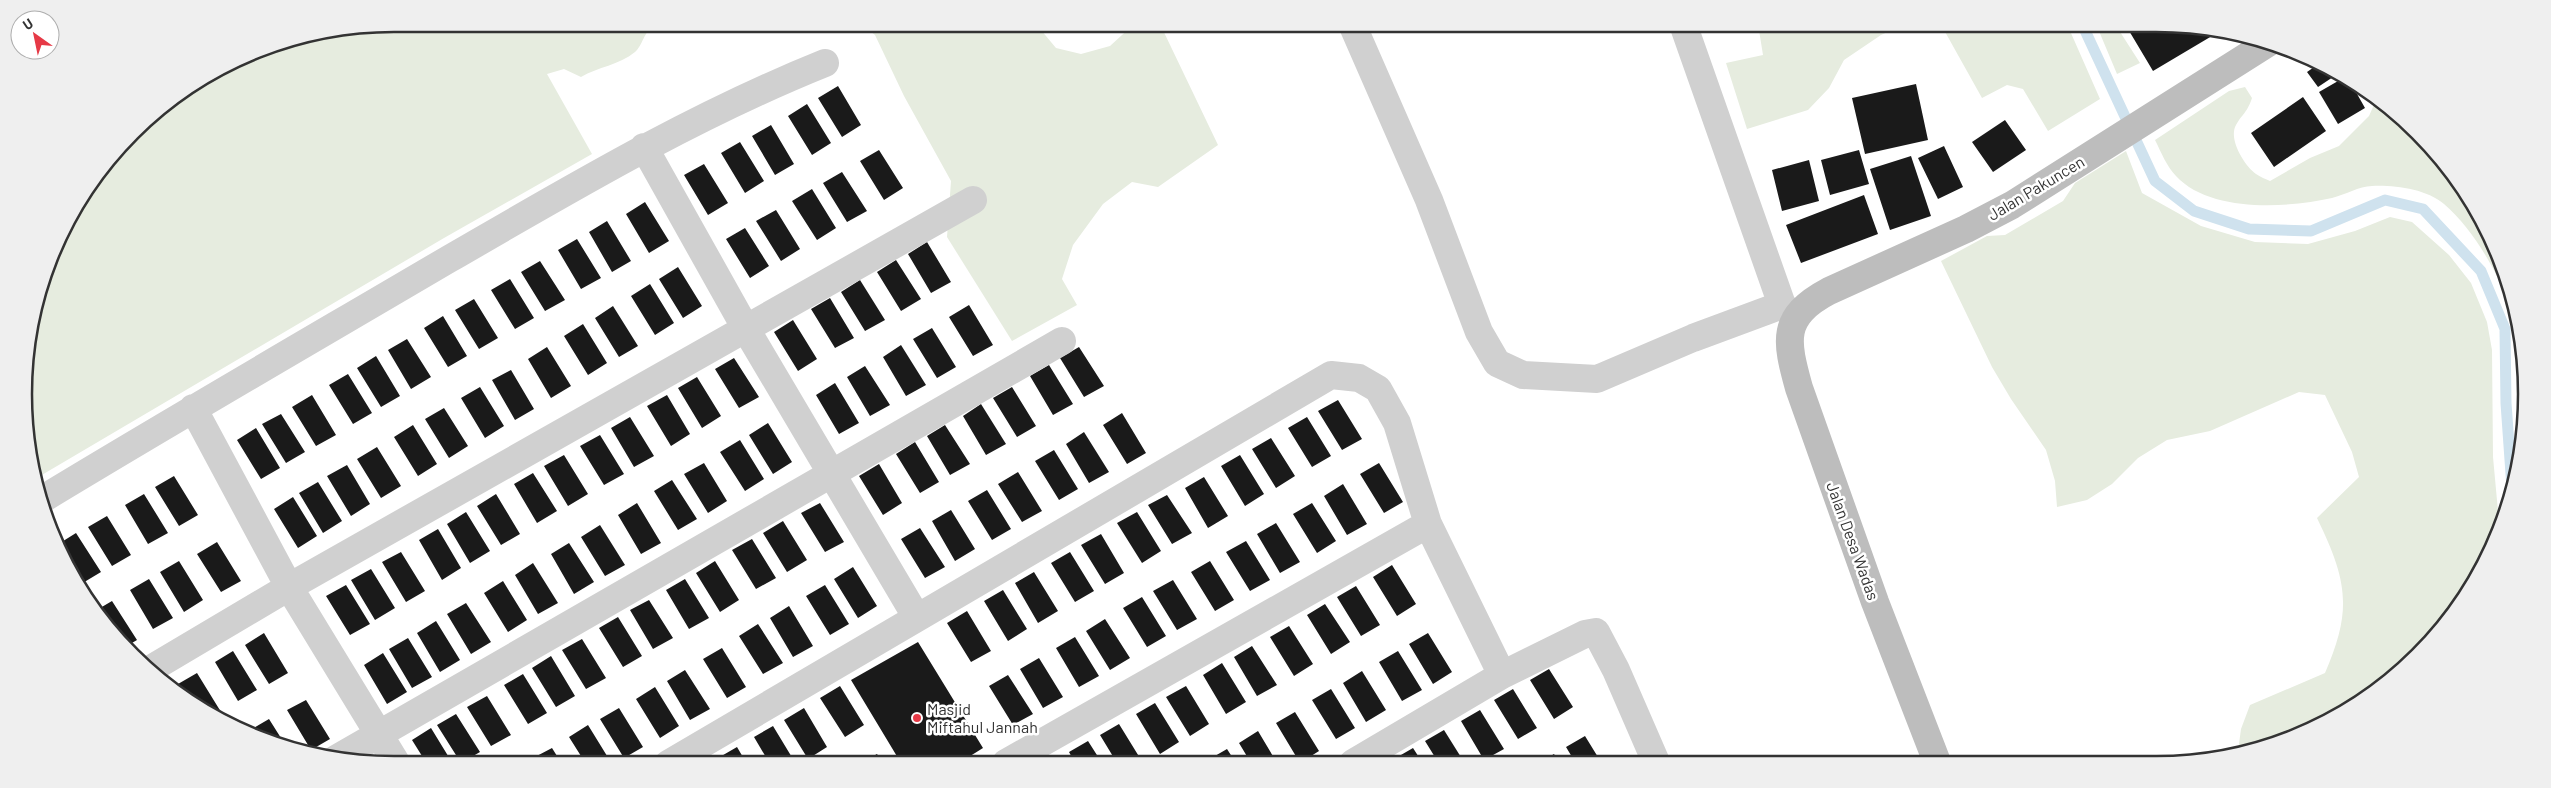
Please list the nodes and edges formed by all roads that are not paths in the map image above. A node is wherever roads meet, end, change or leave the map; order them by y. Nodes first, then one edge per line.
1 (1356, 32) edge
2 (1686, 32) edge
3 (2260, 48) edge
4 (825, 63) dead end
5 (644, 148) junction
6 (973, 200) dead end
7 (1789, 312) junction
8 (746, 329) junction
9 (1062, 341) dead end
10 (193, 408) junction
11 (833, 473) junction
12 (48, 496) edge
13 (1428, 524) junction
14 (289, 587) junction
15 (917, 618) junction
16 (156, 666) edge
17 (1502, 675) junction
18 (378, 733) junction
19 (346, 752) edge
20 (392, 756) edge
21 (682, 756) edge
22 (1018, 756) edge
23 (1363, 756) edge
24 (1653, 756) edge
25 (1935, 756) edge

1 - 7 street
2 - 7 street
3 - 7 street, Jalan Pakuncen
4 - 5 street
5 - 8 street
5 - 10 street
6 - 8 street
7 - 25 street, Jalan Desa Wadas
8 - 11 street
8 - 14 street
9 - 11 street
10 - 12 street
10 - 14 street
11 - 15 street
11 - 18 street
13 - 15 street
13 - 17 street
13 - 22 street
14 - 16 street
14 - 18 street
15 - 21 street
17 - 23 street
17 - 24 street
18 - 19 street
18 - 20 street

